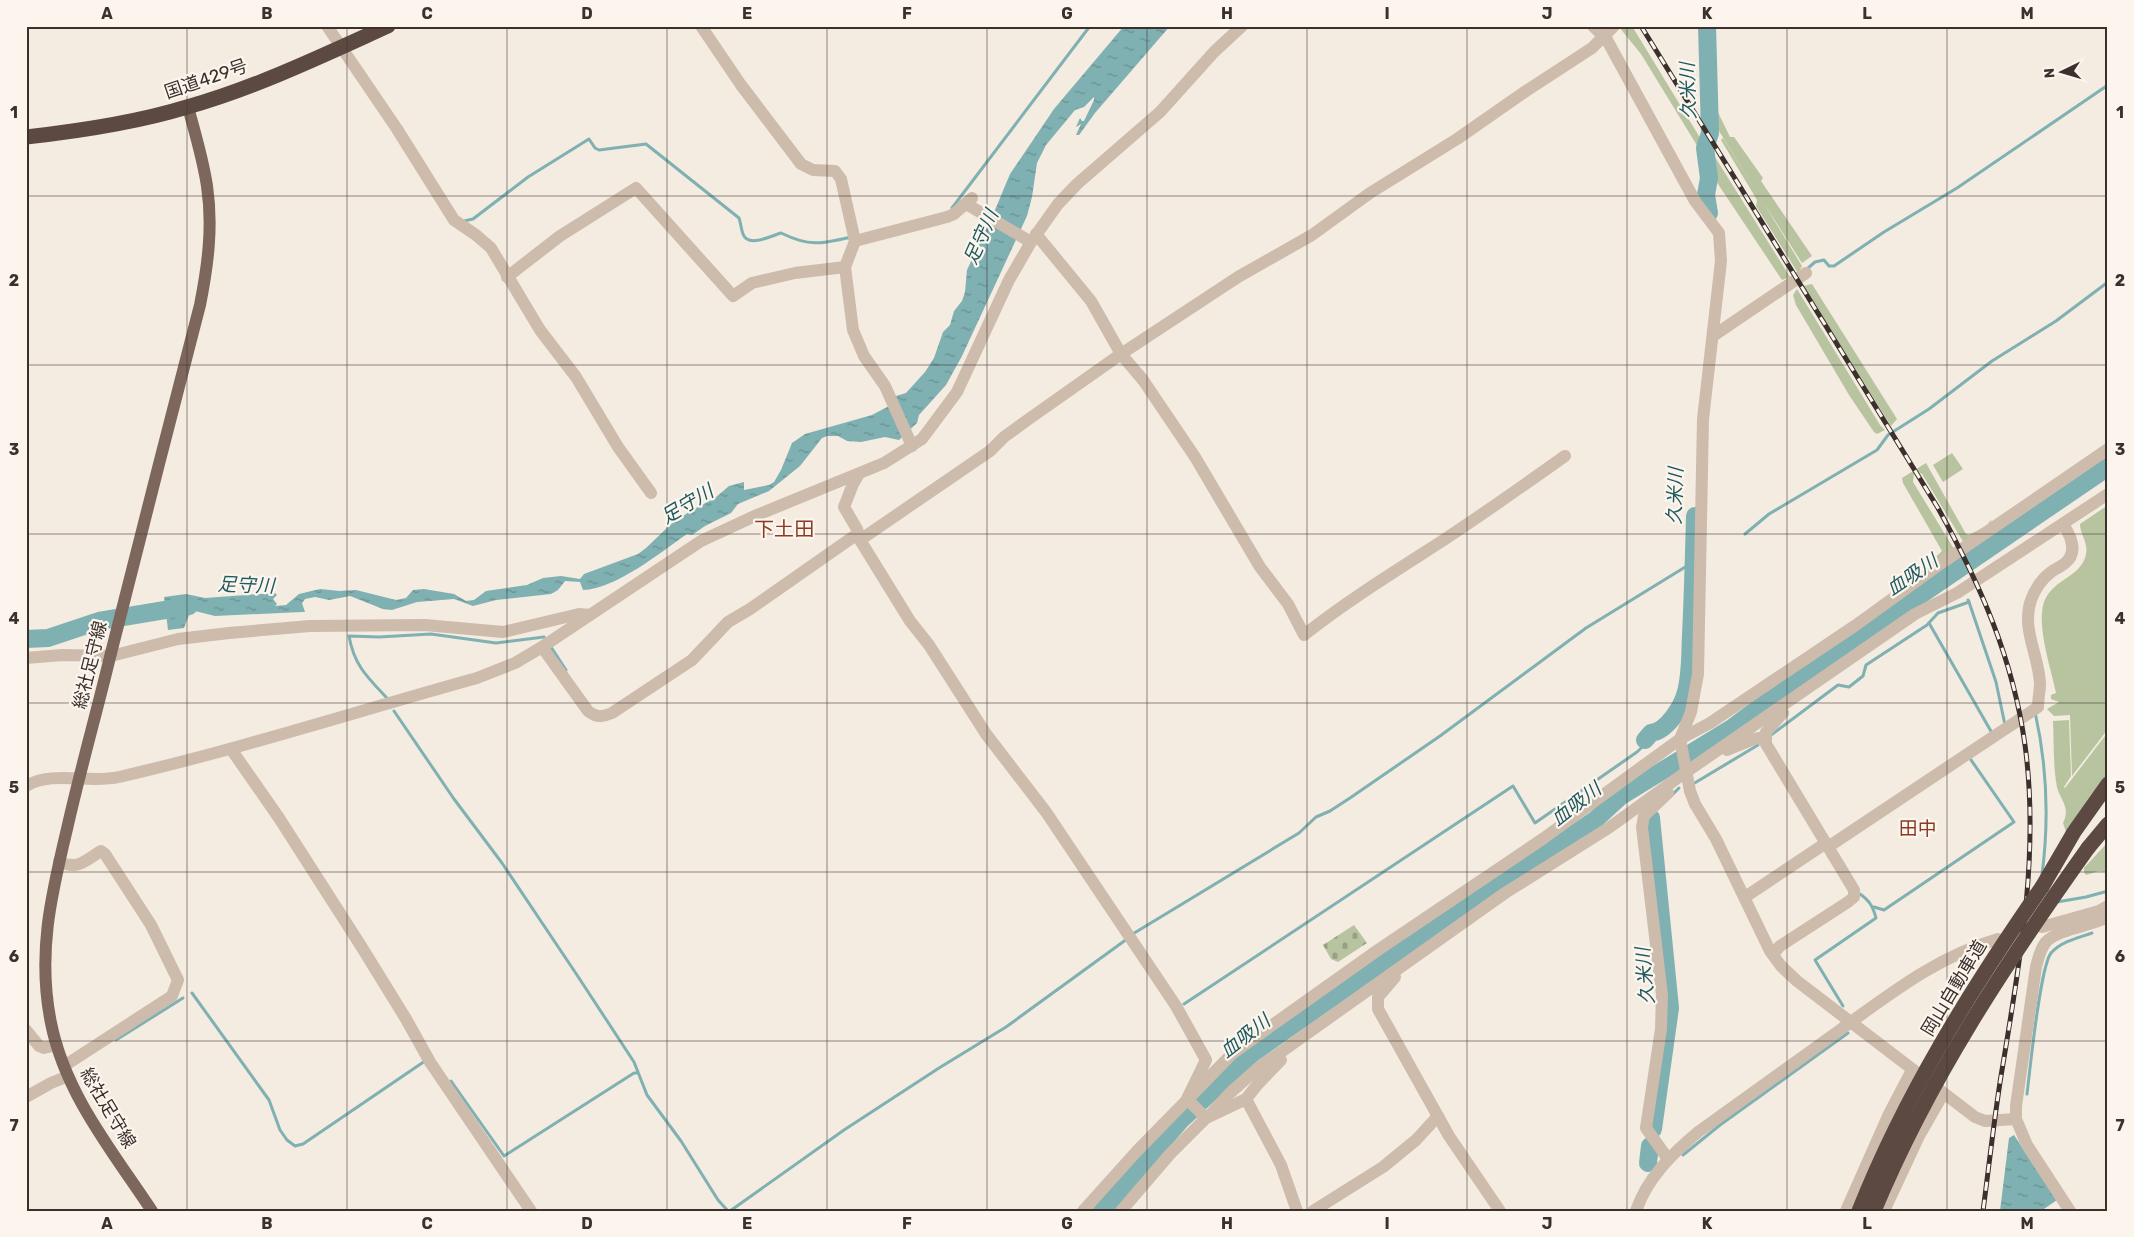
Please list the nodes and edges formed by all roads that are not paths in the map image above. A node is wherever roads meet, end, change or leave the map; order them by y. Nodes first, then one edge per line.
1 (327, 26) edge
2 (337, 26) edge
3 (388, 26) edge
4 (701, 26) edge
5 (1242, 26) edge
6 (1593, 26) edge
7 (1614, 26) edge
8 (1603, 37) junction
9 (343, 46) junction
10 (188, 107) junction
11 (26, 137) edge
12 (854, 238) junction
13 (1031, 238) junction
14 (845, 267) junction
15 (1806, 273) dead end
16 (507, 277) junction
17 (1713, 336) junction
18 (1120, 352) junction
19 (911, 444) junction
20 (1565, 456) dead end
21 (2105, 456) edge
22 (859, 474) junction
23 (652, 493) dead end
24 (2108, 494) edge
25 (2063, 524) junction
26 (858, 534) junction
27 (590, 615) junction
28 (542, 647) junction
29 (112, 651) junction
30 (26, 658) edge
31 (1787, 702) junction
32 (1765, 737) junction
33 (1681, 742) junction
34 (231, 749) junction
35 (1713, 754) junction
36 (1685, 770) junction
37 (78, 780) junction
38 (2108, 784) edge
39 (26, 786) edge
40 (2108, 800) edge
41 (2108, 824) edge
42 (2081, 839) junction
43 (1827, 845) junction
44 (59, 862) junction
45 (1745, 897) junction
46 (2108, 906) edge
47 (2108, 917) edge
48 (2042, 927) dead end
49 (1998, 939) dead end
50 (1773, 954) junction
51 (1408, 961) junction
52 (1851, 1022) junction
53 (26, 1030) edge
54 (57, 1045) junction
55 (1288, 1047) junction
56 (1912, 1070) junction
57 (66, 1071) junction
58 (1943, 1094) junction
59 (26, 1097) edge
60 (1246, 1099) junction
61 (1188, 1101) junction
62 (1206, 1116) junction
63 (1438, 1116) junction
64 (2016, 1118) junction
65 (1668, 1159) junction
66 (152, 1211) edge
67 (531, 1211) edge
68 (1083, 1211) edge
69 (1121, 1211) edge
70 (1297, 1211) edge
71 (1313, 1211) edge
72 (1500, 1211) edge
73 (1636, 1211) edge
74 (1846, 1211) edge
75 (1859, 1211) edge
76 (1874, 1211) edge
77 (1884, 1211) edge
78 (2070, 1211) edge

1 - 9 street
2 - 9 street
3 - 9 highway, 国道429号
4 - 12 street
5 - 13 street
6 - 8 street
7 - 8 street
8 - 17 street
8 - 18 street
9 - 10 highway, 国道429号
9 - 16 street
10 - 11 highway, 国道429号
10 - 29 main road, 総社足守線
12 - 13 street
12 - 14 street
13 - 18 street
13 - 19 street
14 - 16 street
14 - 19 street
15 - 17 street
16 - 23 street
17 - 33 street
18 - 20 street
18 - 26 street
19 - 22 street
21 - 33 street
22 - 26 street
22 - 27 street
24 - 25 street
25 - 31 street
25 - 43 street
26 - 28 street
26 - 61 street
27 - 28 street
27 - 29 street
28 - 34 street
29 - 30 street
29 - 37 main road, 総社足守線
31 - 32 street
31 - 35 street
32 - 35 street
32 - 43 street
33 - 36 street
33 - 61 street
34 - 37 street
34 - 67 street
35 - 36 street
36 - 45 street
36 - 51 street
36 - 65 street
37 - 39 street
37 - 44 main road, 総社足守線
38 - 42 highway
40 - 42 highway, 岡山自動車道
41 - 42 highway, 岡山自動車道
42 - 75 highway, 岡山自動車道, bridge
42 - 76 highway, 岡山自動車道, bridge
43 - 45 street
43 - 50 street
44 - 54 main road, 総社足守線
44 - 57 street
45 - 50 street
46 - 48 street
47 - 64 street
49 - 52 street
50 - 52 street
51 - 55 street
51 - 63 street
52 - 56 street
52 - 65 street
53 - 54 street
54 - 57 main road, 総社足守線
55 - 60 street
55 - 62 street
56 - 58 street
56 - 74 street
57 - 59 street
57 - 66 main road, 総社足守線
58 - 64 street
58 - 77 street
60 - 62 street
60 - 70 street
61 - 62 street
61 - 68 street
62 - 69 street
63 - 71 street
63 - 72 street
64 - 78 street
65 - 73 street

